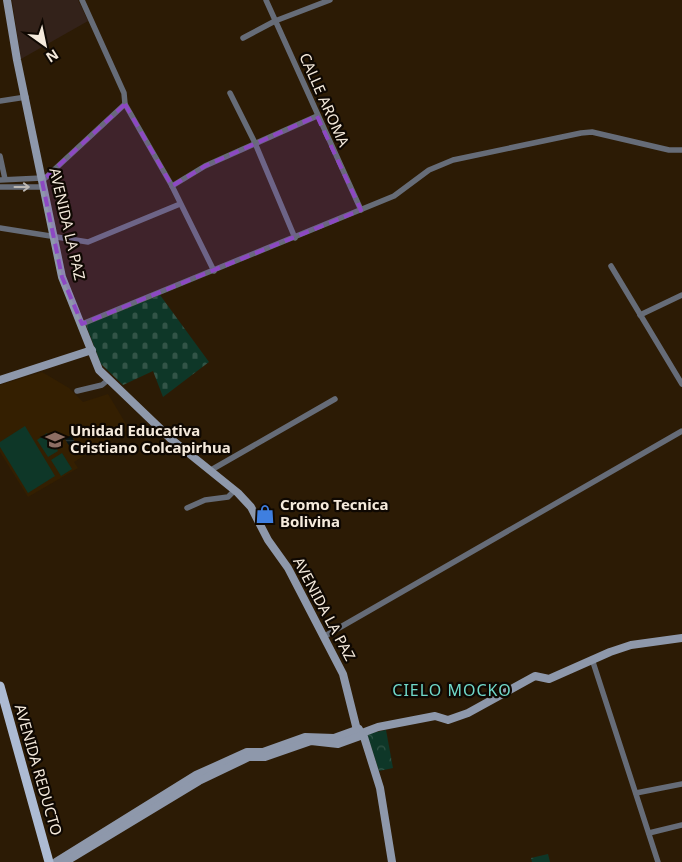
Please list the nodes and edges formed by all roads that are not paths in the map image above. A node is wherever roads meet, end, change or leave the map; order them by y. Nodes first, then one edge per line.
1 (8, 0) edge
2 (82, 0) edge
3 (266, 0) edge
4 (330, 0) edge
5 (275, 21) junction
6 (243, 38) dead end
7 (230, 93) dead end
8 (26, 97) junction
9 (0, 101) edge
10 (125, 104) junction
11 (317, 116) junction
12 (255, 143) junction
13 (682, 150) edge
14 (0, 156) edge
15 (3, 180) edge
16 (43, 182) junction
17 (172, 186) junction
18 (0, 187) edge
19 (180, 204) junction
20 (360, 210) junction
21 (0, 228) edge
22 (54, 238) junction
23 (295, 238) junction
24 (611, 266) dead end
25 (214, 271) junction
26 (682, 295) edge
27 (640, 315) junction
28 (82, 324) junction
29 (92, 350) junction
30 (109, 379) junction
31 (0, 380) edge
32 (682, 384) edge
33 (77, 391) dead end
34 (335, 399) dead end
35 (682, 431) edge
36 (211, 470) junction
37 (235, 490) junction
38 (187, 508) dead end
39 (325, 636) junction
40 (682, 638) edge
41 (592, 659) junction
42 (0, 686) edge
43 (361, 732) junction
44 (682, 784) edge
45 (636, 793) junction
46 (142, 812) junction
47 (682, 825) edge
48 (649, 833) junction
49 (49, 862) edge
50 (56, 862) edge
51 (65, 862) edge
52 (392, 862) edge
53 (658, 862) edge

1 - 8 main road, AVENIDA LA PAZ
2 - 10 street
3 - 5 street, CALLE AROMA
4 - 5 street
5 - 6 street
5 - 11 street, CALLE AROMA
7 - 12 street
8 - 9 street
8 - 16 main road, AVENIDA LA PAZ
10 - 16 street
10 - 17 street
11 - 12 street
11 - 20 street, CALLE AROMA
12 - 17 street
12 - 23 street
13 - 20 street
14 - 15 street
15 - 16 street
18 -> 16 street
16 - 22 main road, AVENIDA LA PAZ
17 - 19 street
19 - 22 street
19 - 25 street
20 - 23 street
21 - 22 street
22 - 28 main road, AVENIDA LA PAZ
23 - 25 street
24 - 27 street
25 - 28 street
26 - 27 street
27 - 32 street
28 - 29 main road, AVENIDA LA PAZ
29 - 30 main road, AVENIDA LA PAZ
29 - 31 main road
30 - 33 street
30 - 36 main road, AVENIDA LA PAZ
34 - 36 street
35 - 39 street
36 - 37 main road, AVENIDA LA PAZ
37 - 38 street
37 - 39 main road, AVENIDA LA PAZ
39 - 43 main road, AVENIDA LA PAZ
40 - 41 main road
41 - 43 main road
41 - 45 street
42 - 49 main road, AVENIDA REDUCTO
43 - 46 main road
43 - 52 main road, AVENIDA LA PAZ
44 - 45 street
45 - 48 street
46 - 50 main road
46 - 51 main road
47 - 48 street
48 - 53 street

